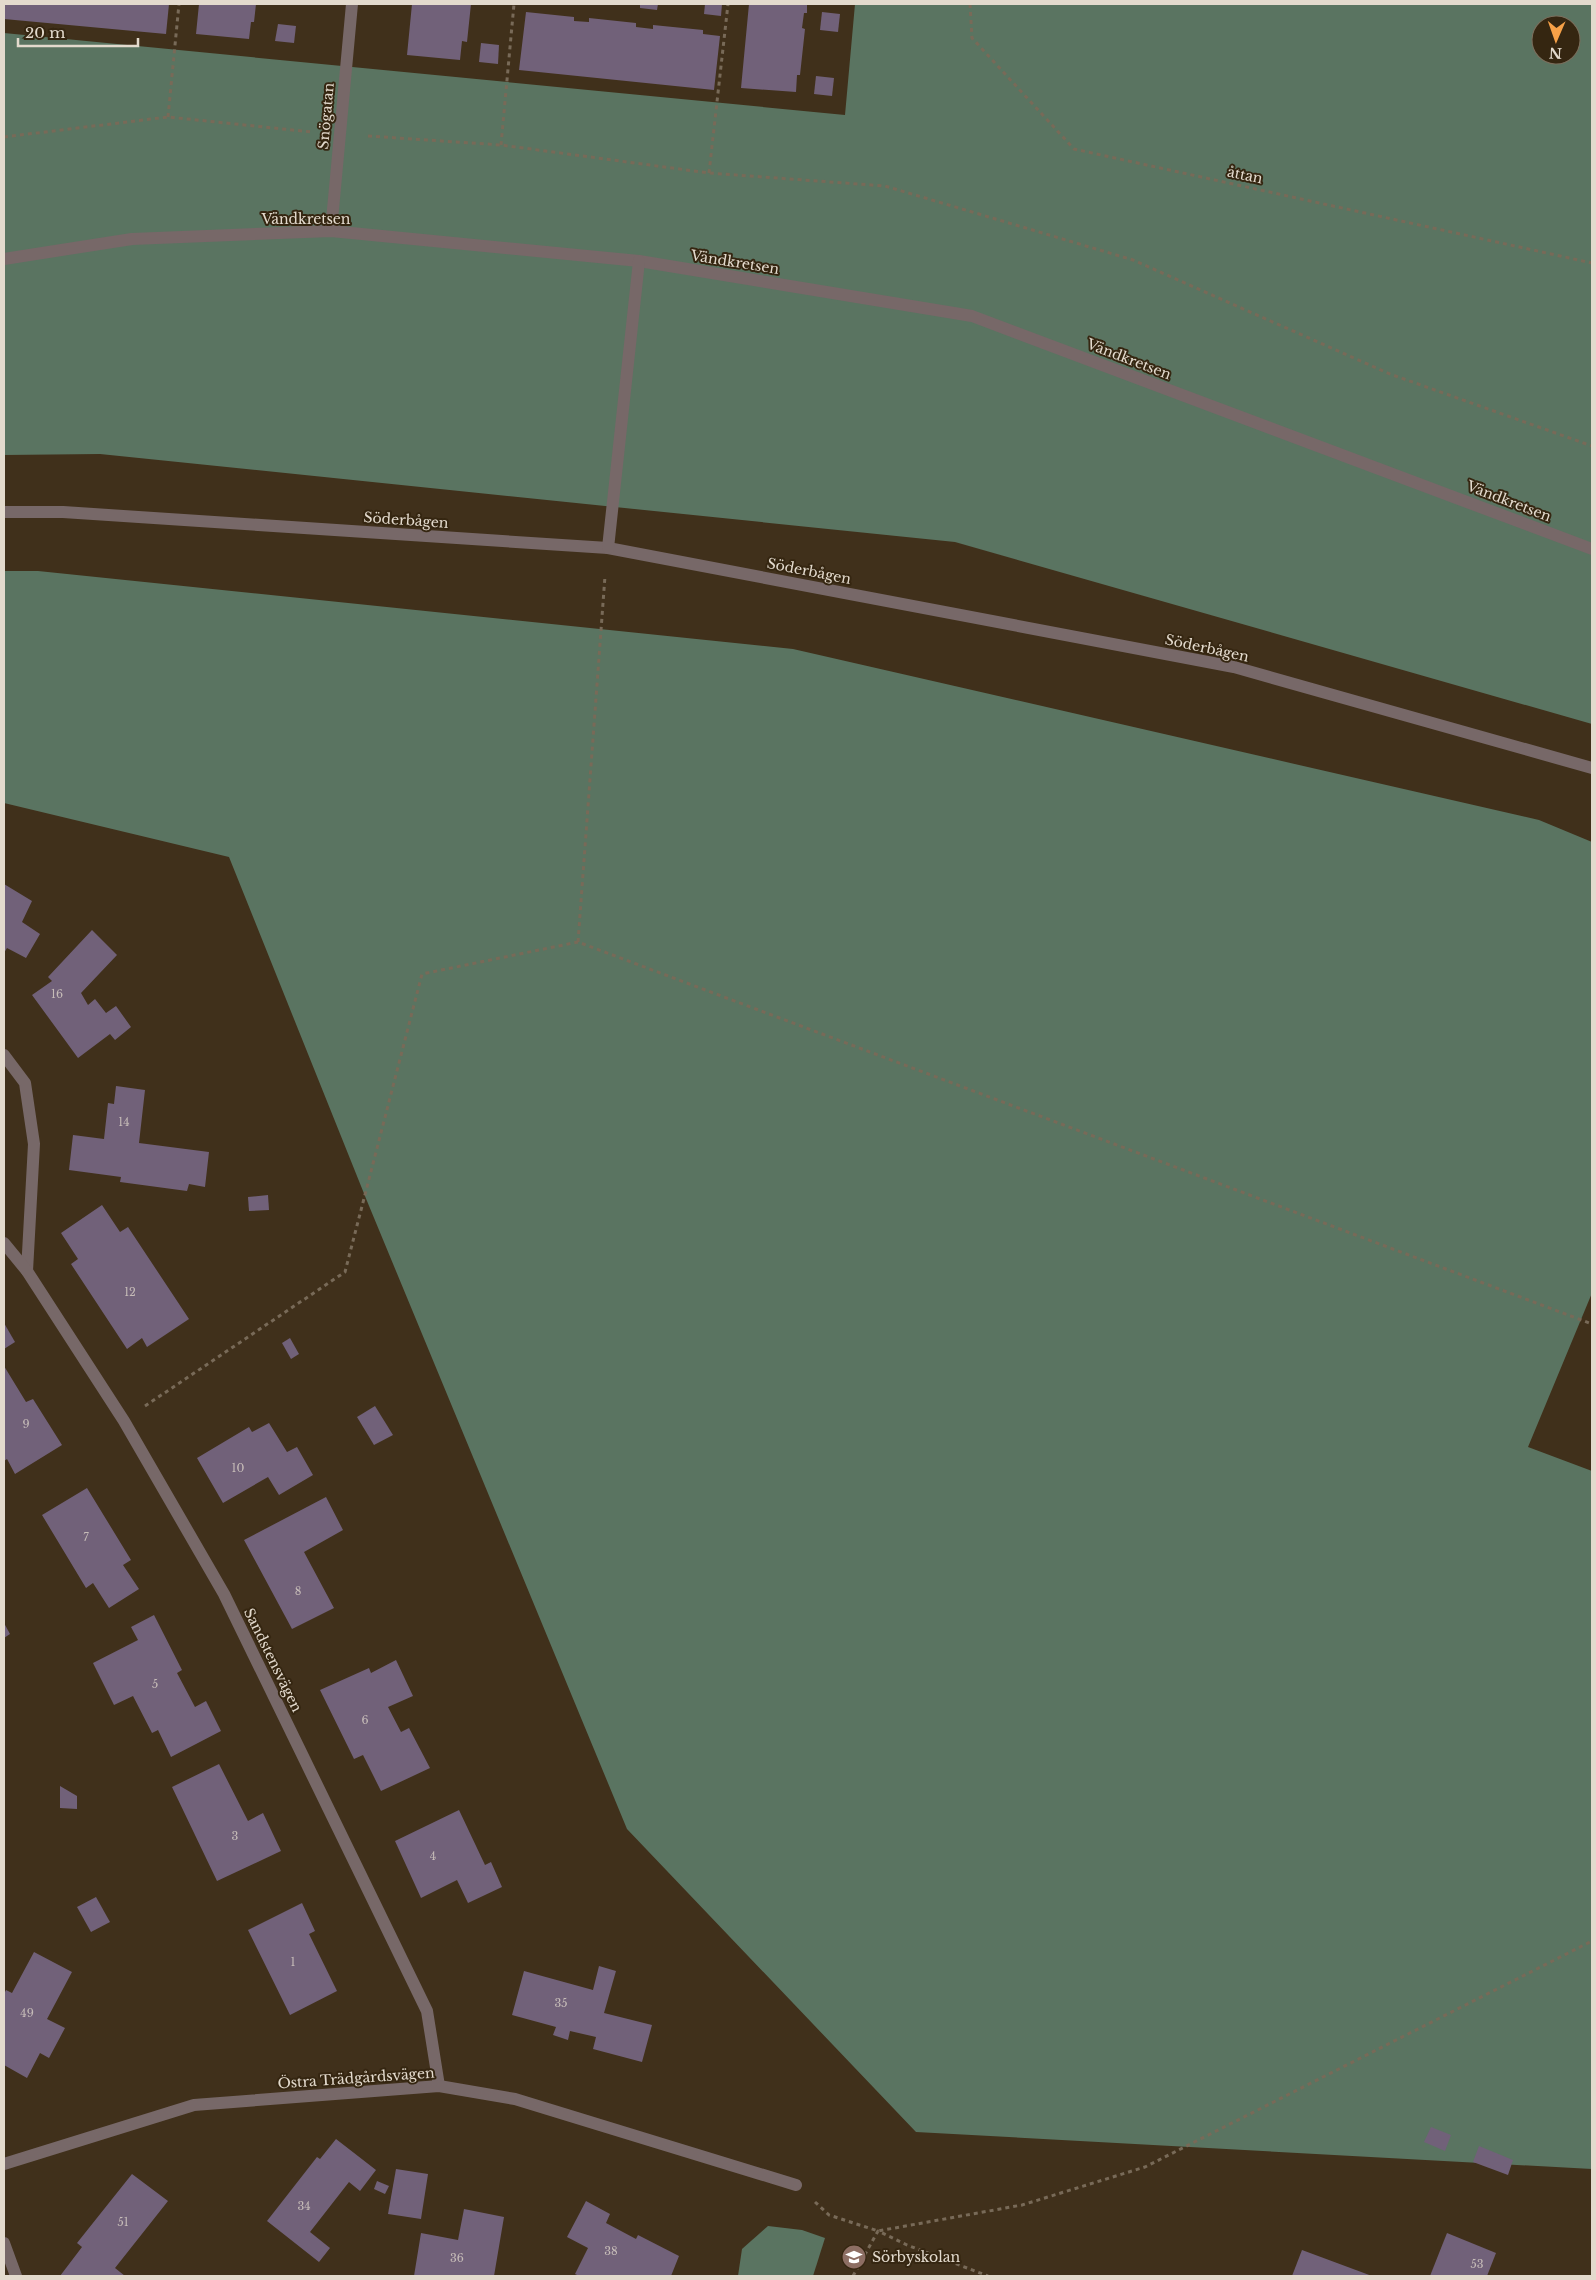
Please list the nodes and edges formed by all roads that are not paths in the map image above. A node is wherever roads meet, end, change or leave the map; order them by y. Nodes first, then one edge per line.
1 (352, 4) edge
2 (331, 231) junction
3 (4, 259) edge
4 (639, 261) junction
5 (4, 512) edge
6 (608, 548) junction
7 (1592, 549) edge
8 (1592, 768) edge
9 (4, 1055) edge
10 (4, 1243) edge
11 (27, 1271) junction
12 (439, 2086) junction
13 (4, 2164) edge
14 (796, 2185) road end
15 (4, 2243) edge
16 (16, 2276) edge

1 - 2 street, Snögatan
2 - 3 street, Vändkretsen
2 - 4 street, Vändkretsen
4 - 6 street
4 - 7 street, Vändkretsen
5 - 6 street, Söderbågen
6 - 8 street, Söderbågen
9 - 11 street
10 - 11 street, Sandstensvägen
11 - 12 street, Sandstensvägen
12 - 13 street, Östra Trädgårdsvägen
12 - 14 street, Östra Trädgårdsvägen
15 - 16 street

